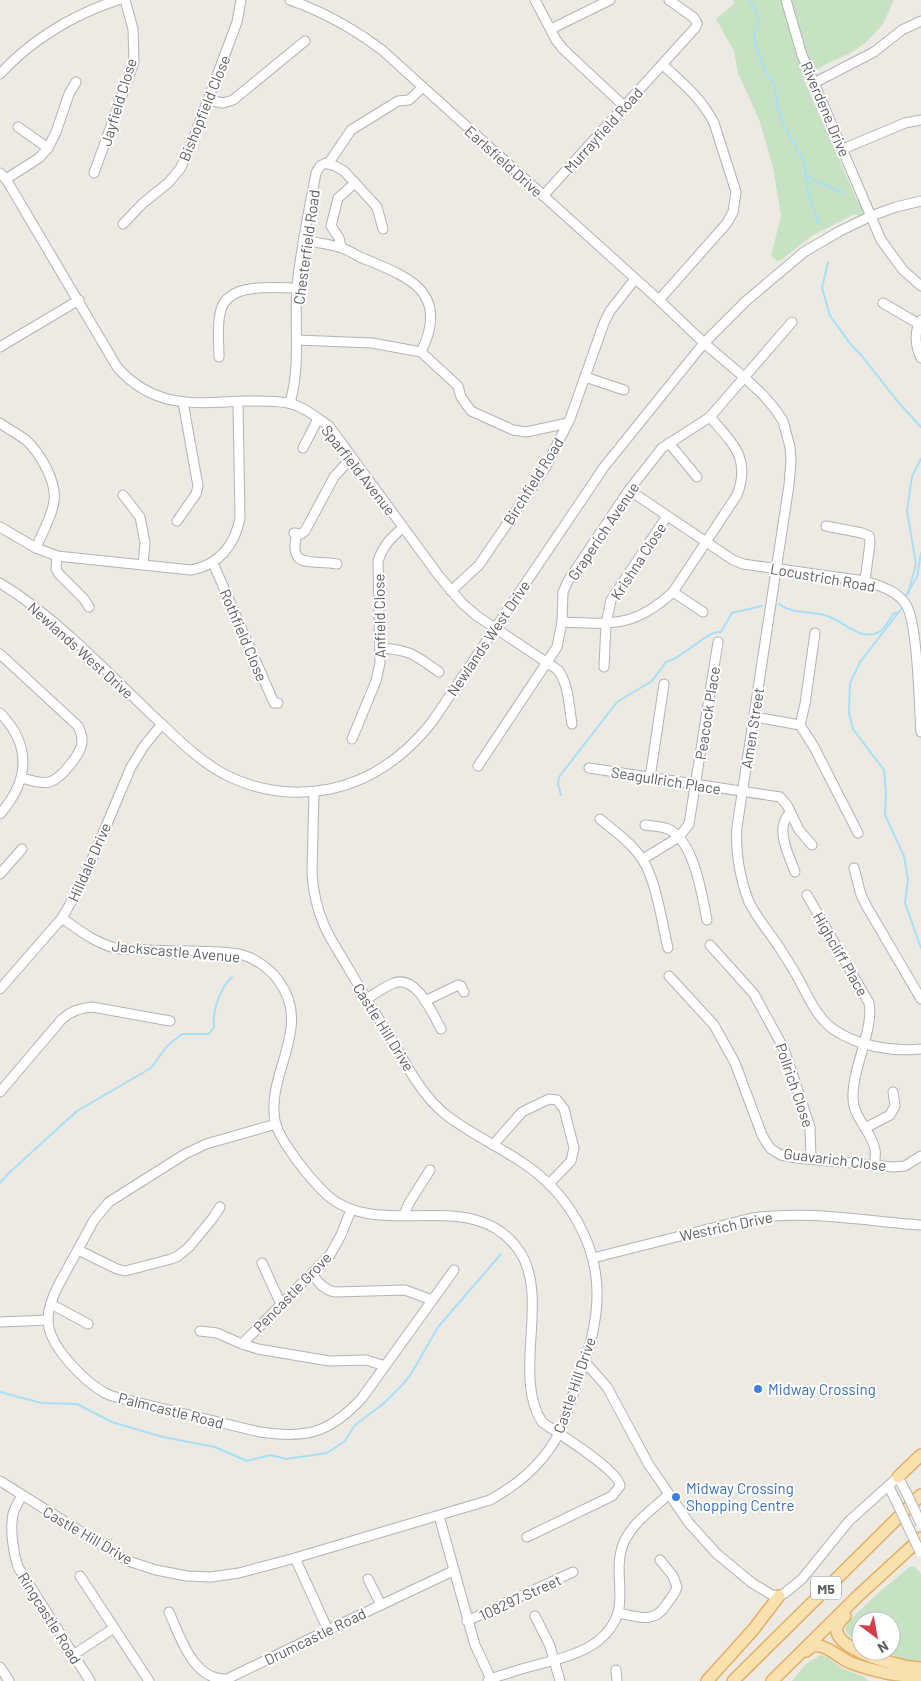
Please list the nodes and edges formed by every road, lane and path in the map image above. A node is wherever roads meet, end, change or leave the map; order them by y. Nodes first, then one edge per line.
1 (118, 0) edge
2 (125, 0) edge
3 (241, 0) edge
4 (290, 0) edge
5 (535, 0) edge
6 (610, 0) edge
7 (669, 0) edge
8 (786, 0) edge
9 (921, 21) edge
10 (551, 29) junction
11 (305, 41) dead end
12 (663, 65) junction
13 (0, 74) edge
14 (76, 82) dead end
15 (814, 82) junction
16 (423, 87) junction
17 (209, 100) junction
18 (624, 106) junction
19 (921, 120) edge
20 (18, 127) dead end
21 (48, 148) junction
22 (843, 149) junction
23 (328, 164) junction
24 (94, 173) dead end
25 (3, 176) edge
26 (355, 183) junction
27 (543, 196) junction
28 (921, 201) edge
29 (871, 216) junction
30 (122, 224) dead end
31 (383, 229) dead end
32 (304, 240) junction
33 (341, 248) junction
34 (635, 279) junction
35 (921, 286) edge
36 (297, 288) junction
37 (79, 300) junction
38 (659, 300) junction
39 (882, 303) dead end
40 (920, 321) edge
41 (792, 322) dead end
42 (297, 340) junction
43 (704, 343) junction
44 (0, 347) edge
45 (421, 352) junction
46 (219, 356) dead end
47 (921, 358) edge
48 (585, 377) junction
49 (744, 377) junction
50 (624, 390) dead end
51 (183, 402) junction
52 (238, 402) junction
53 (290, 403) junction
54 (710, 417) junction
55 (318, 419) junction
56 (0, 423) edge
57 (568, 423) junction
58 (669, 443) junction
59 (303, 448) dead end
60 (351, 458) junction
61 (697, 477) dead end
62 (629, 490) junction
63 (122, 495) dead end
64 (667, 516) junction
65 (177, 521) dead end
66 (826, 526) dead end
67 (0, 527) edge
68 (403, 528) junction
69 (706, 542) junction
70 (36, 548) junction
71 (57, 556) junction
72 (213, 563) junction
73 (337, 564) dead end
74 (144, 565) junction
75 (776, 569) junction
76 (865, 582) junction
77 (0, 583) edge
78 (451, 591) junction
79 (673, 592) junction
80 (89, 607) dead end
81 (703, 612) dead end
82 (562, 622) junction
83 (606, 624) junction
84 (495, 628) junction
85 (815, 633) dead end
86 (718, 642) dead end
87 (380, 648) junction
88 (0, 654) edge
89 (547, 662) junction
90 (604, 667) dead end
91 (440, 672) dead end
92 (919, 680) edge
93 (664, 684) dead end
94 (278, 703) dead end
95 (0, 713) edge
96 (755, 717) junction
97 (162, 724) junction
98 (572, 724) dead end
99 (800, 725) junction
100 (921, 732) edge
101 (352, 739) dead end
102 (478, 766) dead end
103 (589, 768) dead end
104 (22, 778) junction
105 (650, 778) junction
106 (696, 784) junction
107 (742, 791) junction
108 (314, 792) junction
109 (790, 813) junction
110 (0, 814) edge
111 (600, 819) dead end
112 (645, 824) dead end
113 (858, 833) dead end
114 (679, 837) junction
115 (812, 845) dead end
116 (22, 848) dead end
117 (643, 859) junction
118 (854, 868) dead end
119 (795, 872) dead end
120 (0, 874) edge
121 (807, 895) dead end
122 (62, 918) junction
123 (707, 920) dead end
124 (710, 945) dead end
125 (668, 948) dead end
126 (669, 976) dead end
127 (0, 989) edge
128 (464, 992) dead end
129 (366, 999) junction
130 (921, 999) edge
131 (425, 1001) junction
132 (170, 1021) dead end
133 (441, 1029) dead end
134 (863, 1043) junction
135 (921, 1049) edge
136 (0, 1091) edge
137 (893, 1092) dead end
138 (276, 1124) junction
139 (865, 1128) junction
140 (493, 1145) junction
141 (811, 1159) junction
142 (920, 1159) edge
143 (874, 1166) junction
144 (430, 1170) dead end
145 (549, 1184) junction
146 (220, 1207) dead end
147 (351, 1210) junction
148 (404, 1215) junction
149 (921, 1225) edge
150 (78, 1250) junction
151 (592, 1258) junction
152 (262, 1263) dead end
153 (454, 1270) dead end
154 (312, 1274) junction
155 (432, 1300) junction
156 (51, 1304) junction
157 (281, 1304) junction
158 (48, 1320) junction
159 (0, 1322) edge
160 (88, 1324) dead end
161 (200, 1331) dead end
162 (242, 1344) junction
163 (585, 1362) junction
164 (385, 1366) junction
165 (558, 1434) junction
166 (921, 1455) edge
167 (898, 1478) junction
168 (0, 1481) edge
169 (889, 1487) junction
170 (22, 1495) junction
171 (668, 1495) junction
172 (921, 1495) edge
173 (439, 1516) junction
174 (921, 1524) edge
175 (527, 1537) dead end
176 (921, 1538) edge
177 (921, 1552) edge
178 (903, 1554) junction
179 (295, 1558) junction
180 (660, 1560) dead end
181 (453, 1571) junction
182 (573, 1572) dead end
183 (80, 1576) dead end
184 (368, 1579) dead end
185 (779, 1596) junction
186 (381, 1605) junction
187 (168, 1612) dead end
188 (619, 1613) junction
189 (535, 1616) dead end
190 (467, 1621) junction
191 (114, 1628) junction
192 (328, 1630) junction
193 (73, 1655) junction
194 (796, 1658) junction
195 (554, 1659) junction
196 (0, 1667) edge
197 (921, 1668) edge
198 (616, 1670) dead end
199 (921, 1676) edge
200 (227, 1680) edge
201 (489, 1680) edge
202 (9, 1681) edge
203 (90, 1681) edge
204 (149, 1681) edge
205 (560, 1681) edge
206 (617, 1681) edge
207 (707, 1681) edge
208 (733, 1681) edge
209 (772, 1681) edge

1 - 13 street
2 - 24 street, Jayfield Close
3 - 17 street, Bishopfield Close
4 - 16 street, Earlsfield Drive
5 - 10 street
6 - 10 street
7 - 12 street, Murrayfield Road
8 - 15 street, Riverdene Drive
9 - 15 street
10 - 18 street
11 - 17 street
12 - 18 street, Murrayfield Road
12 - 38 street
14 - 21 street
15 - 22 street, Riverdene Drive
16 - 23 street, Chesterfield Road
16 - 27 street, Earlsfield Drive
17 - 30 street, Bishopfield Close
18 - 27 street, Murrayfield Road
19 - 22 street
20 - 21 street
21 - 25 street
22 - 29 street, Riverdene Drive
23 - 26 street
23 - 32 street, Chesterfield Road
25 - 37 street, Sparfield Avenue
26 - 31 street
26 - 33 street
27 - 34 street, Earlsfield Drive
28 - 29 street, Newlands West Drive
29 - 35 street
29 - 43 street, Newlands West Drive
32 - 33 street
32 - 36 street, Chesterfield Road
33 - 45 street
34 - 38 street, Earlsfield Drive
34 - 48 street, Birchfield Road
36 - 42 street, Chesterfield Road
36 - 46 street
37 - 44 street
37 - 51 street, Sparfield Avenue
38 - 43 street, Earlsfield Drive
39 - 40 street
40 - 47 street
41 - 49 street, Graperich Avenue
42 - 45 street
42 - 53 street, Chesterfield Road
43 - 49 street, Amen Street
43 - 84 street, Newlands West Drive
45 - 57 street
48 - 50 street
48 - 57 street, Birchfield Road
49 - 54 street, Graperich Avenue
49 - 75 street, Amen Street
51 - 52 street, Sparfield Avenue
51 - 65 street
52 - 53 street, Sparfield Avenue
52 - 72 street
53 - 55 street, Sparfield Avenue
54 - 58 street, Graperich Avenue
54 - 69 street
55 - 59 street
55 - 60 street, Sparfield Avenue
56 - 70 street
57 - 78 street, Birchfield Road
58 - 61 street
58 - 62 street, Graperich Avenue
60 - 68 street, Sparfield Avenue
60 - 73 street
62 - 64 street, Locustrich Road
62 - 82 street, Graperich Avenue
63 - 74 street
64 - 69 street, Locustrich Road
64 - 83 street, Krishna Close
66 - 76 street
67 - 70 street
68 - 78 street, Sparfield Avenue
68 - 87 street, Anfield Close
69 - 75 street, Locustrich Road
69 - 79 street
70 - 71 street
71 - 74 street
71 - 80 street
72 - 74 street
72 - 94 street, Rothfield Close
75 - 76 street, Locustrich Road
75 - 96 street, Amen Street
76 - 92 street, Locustrich Road
77 - 97 street, Newlands West Drive
78 - 84 street, Sparfield Avenue
79 - 81 street
79 - 83 street
82 - 83 street
82 - 89 street, Graperich Avenue
83 - 90 street, Krishna Close
84 - 89 street, Sparfield Avenue
84 - 108 street, Newlands West Drive
85 - 99 street
86 - 106 street, Peacock Place
87 - 91 street
87 - 101 street, Anfield Close
88 - 104 street
89 - 98 street, Sparfield Avenue
89 - 102 street, Graperich Avenue
92 - 100 street, Locustrich Road
93 - 105 street
95 - 104 street
96 - 99 street
96 - 107 street, Amen Street
97 - 108 street, Newlands West Drive
97 - 122 street, Hilldale Drive
99 - 113 street
103 - 105 street, Seagullrich Place
104 - 110 street
105 - 106 street, Seagullrich Place
106 - 107 street, Seagullrich Place
106 - 114 street, Peacock Place
107 - 109 street, Seagullrich Place
107 - 134 street, Amen Street
108 - 129 street, Castle Hill Drive
109 - 115 street, Seagullrich Place
109 - 119 street
111 - 117 street
112 - 114 street
114 - 117 street
114 - 123 street
116 - 120 street
117 - 125 street
118 - 130 street
121 - 134 street, Highcliff Place
122 - 127 street, Hilldale Drive
122 - 138 street, Jackscastle Avenue
124 - 141 street, Pollrich Close
126 - 141 street, Guavarich Close
128 - 131 street
129 - 131 street
129 - 140 street, Castle Hill Drive
131 - 133 street
132 - 136 street
134 - 135 street, Amen Street
134 - 139 street, Highcliff Place
137 - 139 street
138 - 147 street, Jackscastle Avenue
138 - 150 street, Palmcastle Road
139 - 143 street, Highcliff Place
140 - 145 street, Castle Hill Drive
140 - 145 street
141 - 143 street, Guavarich Close
142 - 143 street, Guavarich Close
144 - 148 street
145 - 151 street, Castle Hill Drive
146 - 150 street
147 - 148 street, Jackscastle Avenue
147 - 154 street, Pencastle Grove
148 - 165 street, Jackscastle Avenue
149 - 151 street, Westrich Drive
150 - 156 street, Palmcastle Road
151 - 163 street, Castle Hill Drive
152 - 157 street
153 - 155 street, Palmcastle Road
154 - 155 street
154 - 157 street, Pencastle Grove
155 - 164 street, Palmcastle Road
156 - 158 street, Palmcastle Road
156 - 160 street
157 - 162 street, Pencastle Grove
158 - 159 street
158 - 164 street, Palmcastle Road
161 - 162 street
162 - 164 street
163 - 165 street, Castle Hill Drive
163 - 171 street
165 - 173 street, Castle Hill Drive
165 - 175 street, Jackscastle Avenue
166 - 167 main road
167 - 169 street
167 - 174 street, bridge
168 - 170 street, Castle Hill Drive
169 - 177 street, bridge
169 - 185 street
170 - 179 street, Castle Hill Drive
170 - 193 street, Ringcastle Road
171 - 185 street
171 - 188 street
172 - 208 main road, M5
173 - 179 street, Castle Hill Drive
173 - 181 street
176 - 178 main road, M5
178 - 194 main road, M5
178 - 197 main road
179 - 192 street
180 - 188 street
181 - 186 street, Drumcastle Road
181 - 190 street
182 - 190 street, 108297 Street
183 - 191 street
184 - 186 street, Drumcastle Road
185 - 207 main road
186 - 192 street, Drumcastle Road
187 - 200 street, Drumcastle Road
188 - 195 street
189 - 195 street
190 - 201 street
191 - 193 street
191 - 204 street
192 - 200 street, Drumcastle Road
193 - 203 street, Ringcastle Road
194 - 199 main road
194 - 209 main road, M5
195 - 201 street
195 - 205 street
196 - 202 street
198 - 206 street

